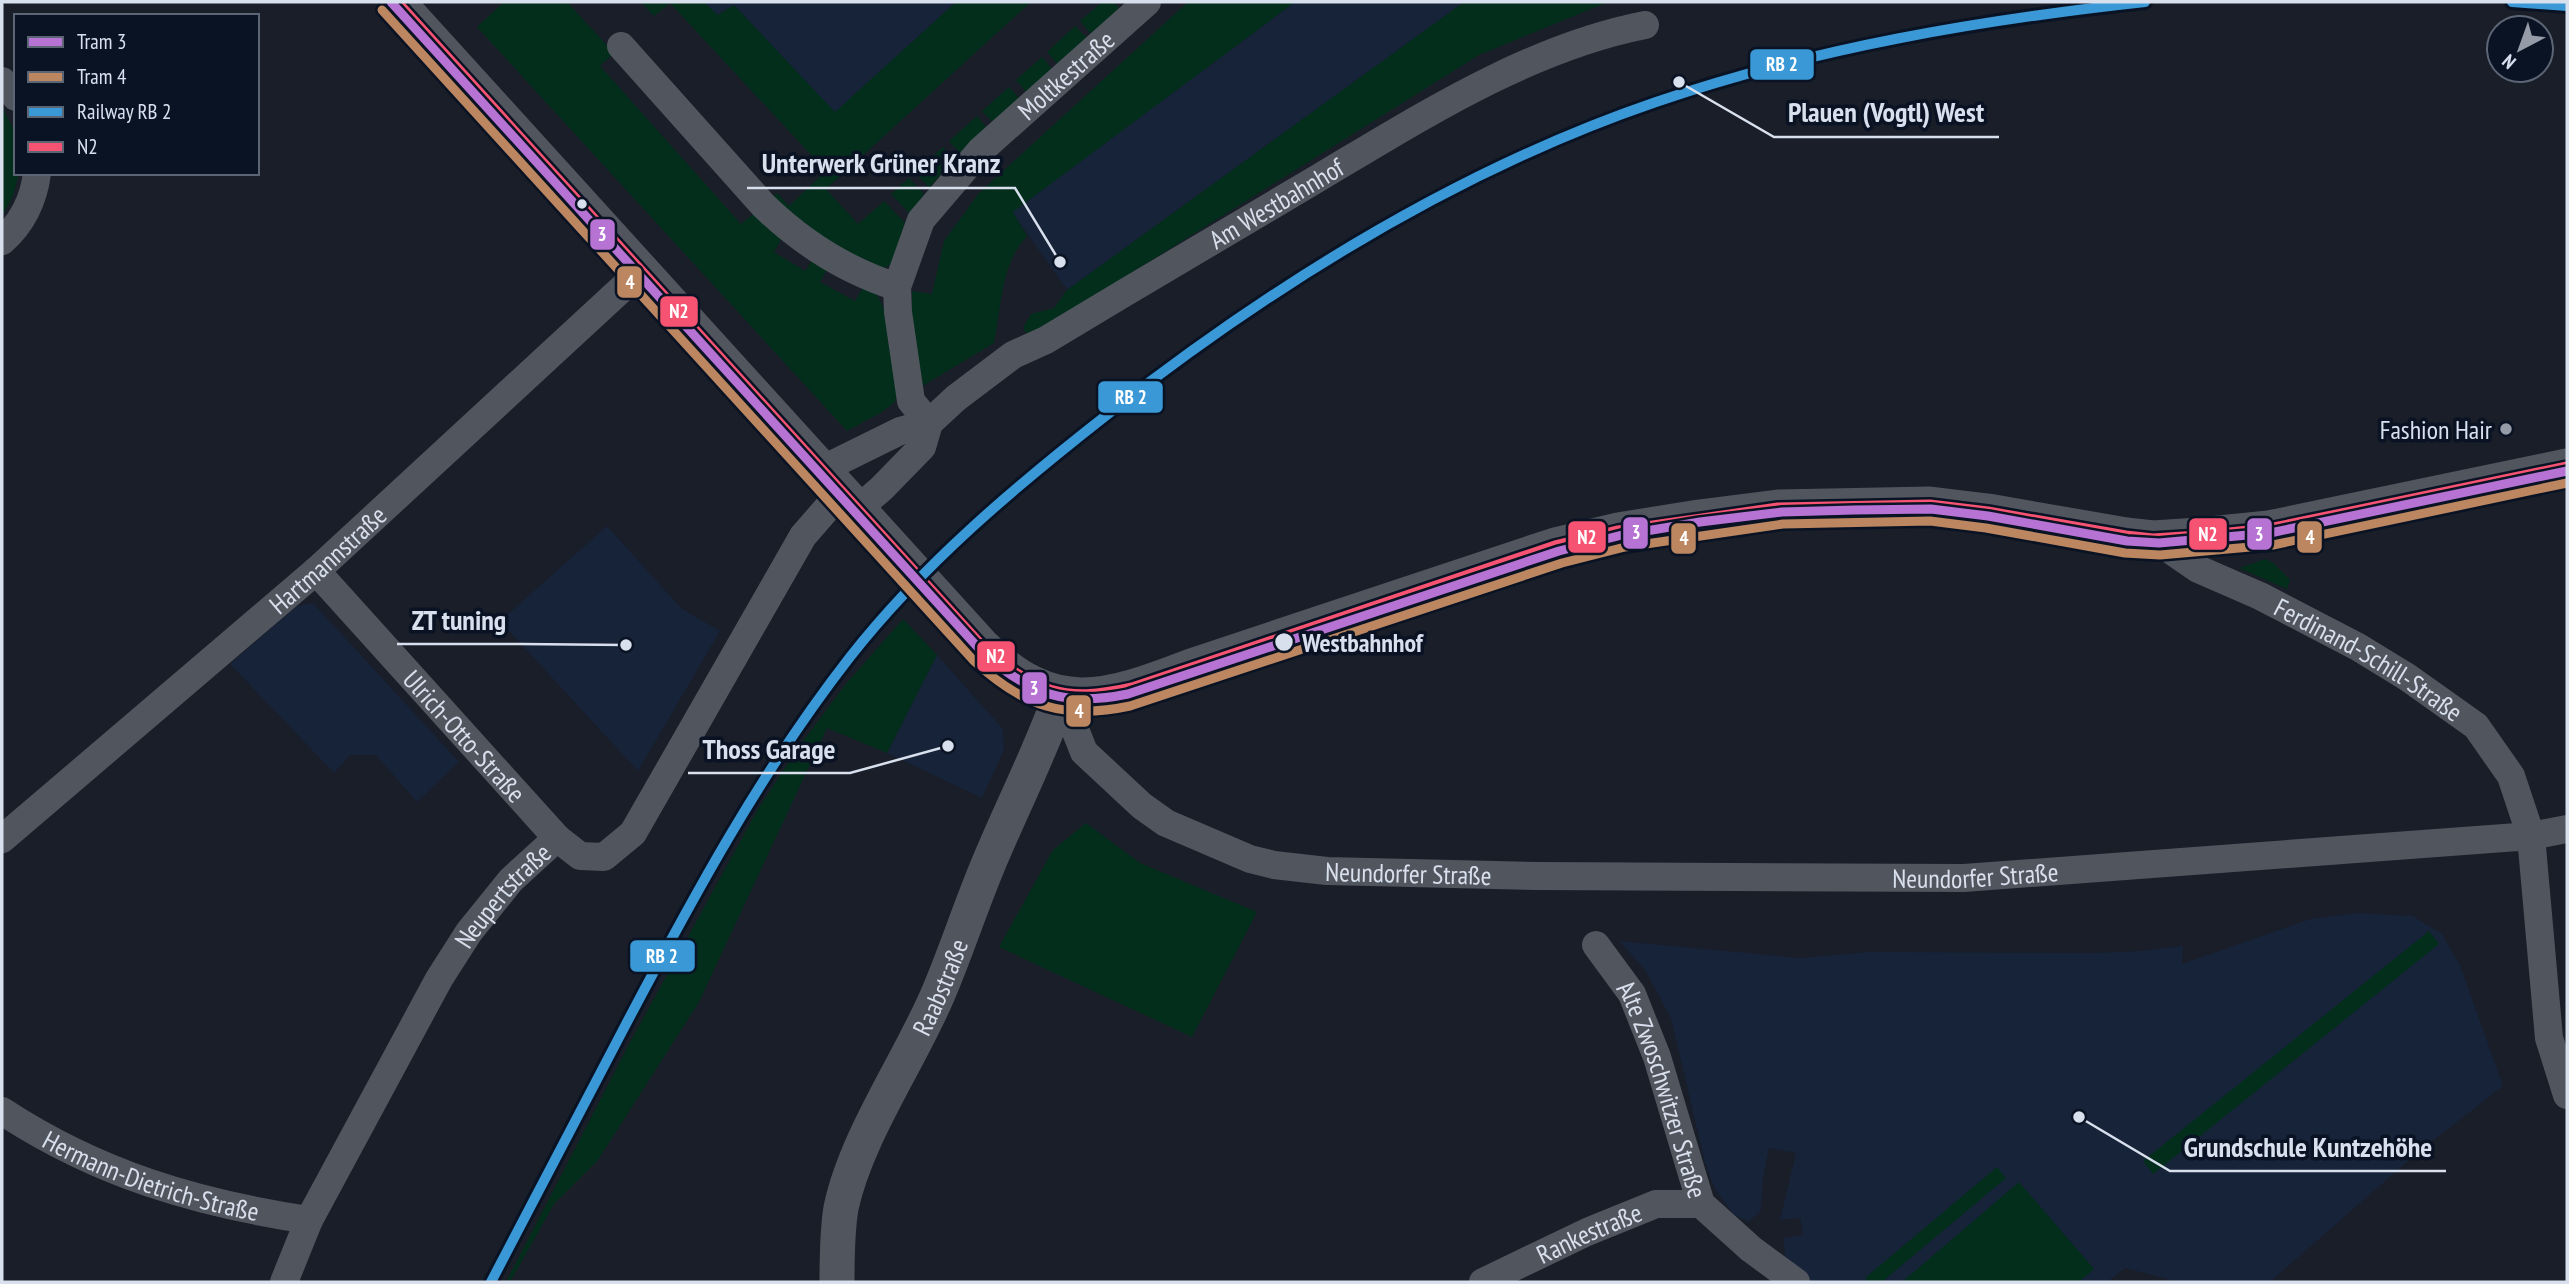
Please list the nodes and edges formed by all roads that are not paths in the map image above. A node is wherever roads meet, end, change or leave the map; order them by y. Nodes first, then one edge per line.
1 (398, 2) edge
2 (1147, 2) edge
3 (1645, 25) dead end
4 (621, 46) dead end
5 (2, 81) edge
6 (14, 95) edge
7 (36, 175) edge
8 (2, 241) edge
9 (642, 270) junction
10 (897, 287) junction
11 (929, 423) junction
12 (2567, 466) edge
13 (850, 498) junction
14 (2152, 538) junction
15 (316, 571) junction
16 (1061, 694) junction
17 (2567, 829) edge
18 (2531, 836) junction
19 (557, 838) junction
20 (2, 839) edge
21 (1596, 945) dead end
22 (2567, 1095) edge
23 (2, 1111) edge
24 (1701, 1204) junction
25 (309, 1220) junction
26 (284, 1282) edge
27 (837, 1282) edge
28 (1483, 1282) edge
29 (1796, 1282) edge

1 - 9 street
2 - 10 street, Moltkestraße
3 - 11 street, Am Westbahnhof
4 - 10 street
5 - 6 street
7 - 8 street
9 - 13 street
9 - 15 street, Hartmannstraße
10 - 11 street, Moltkestraße
11 - 13 street, Am Westbahnhof
11 - 13 street, Am Westbahnhof
12 - 14 street
13 - 16 street
13 - 19 street, Neupertstraße
14 - 16 street
14 - 18 street, Ferdinand-Schill-Straße
15 - 19 street, Ulrich-Otto-Straße
15 - 20 street, Hartmannstraße
16 - 18 street, Neundorfer Straße
16 - 27 street, Raabstraße
17 - 18 street, Neundorfer Straße
18 - 22 street
19 - 25 street, Neupertstraße
21 - 24 street, Alte Zwoschwitzer Straße
23 - 25 street, Hermann-Dietrich-Straße
24 - 28 street, Rankestraße
24 - 29 street, Alte Zwoschwitzer Straße
25 - 26 street, Neupertstraße

